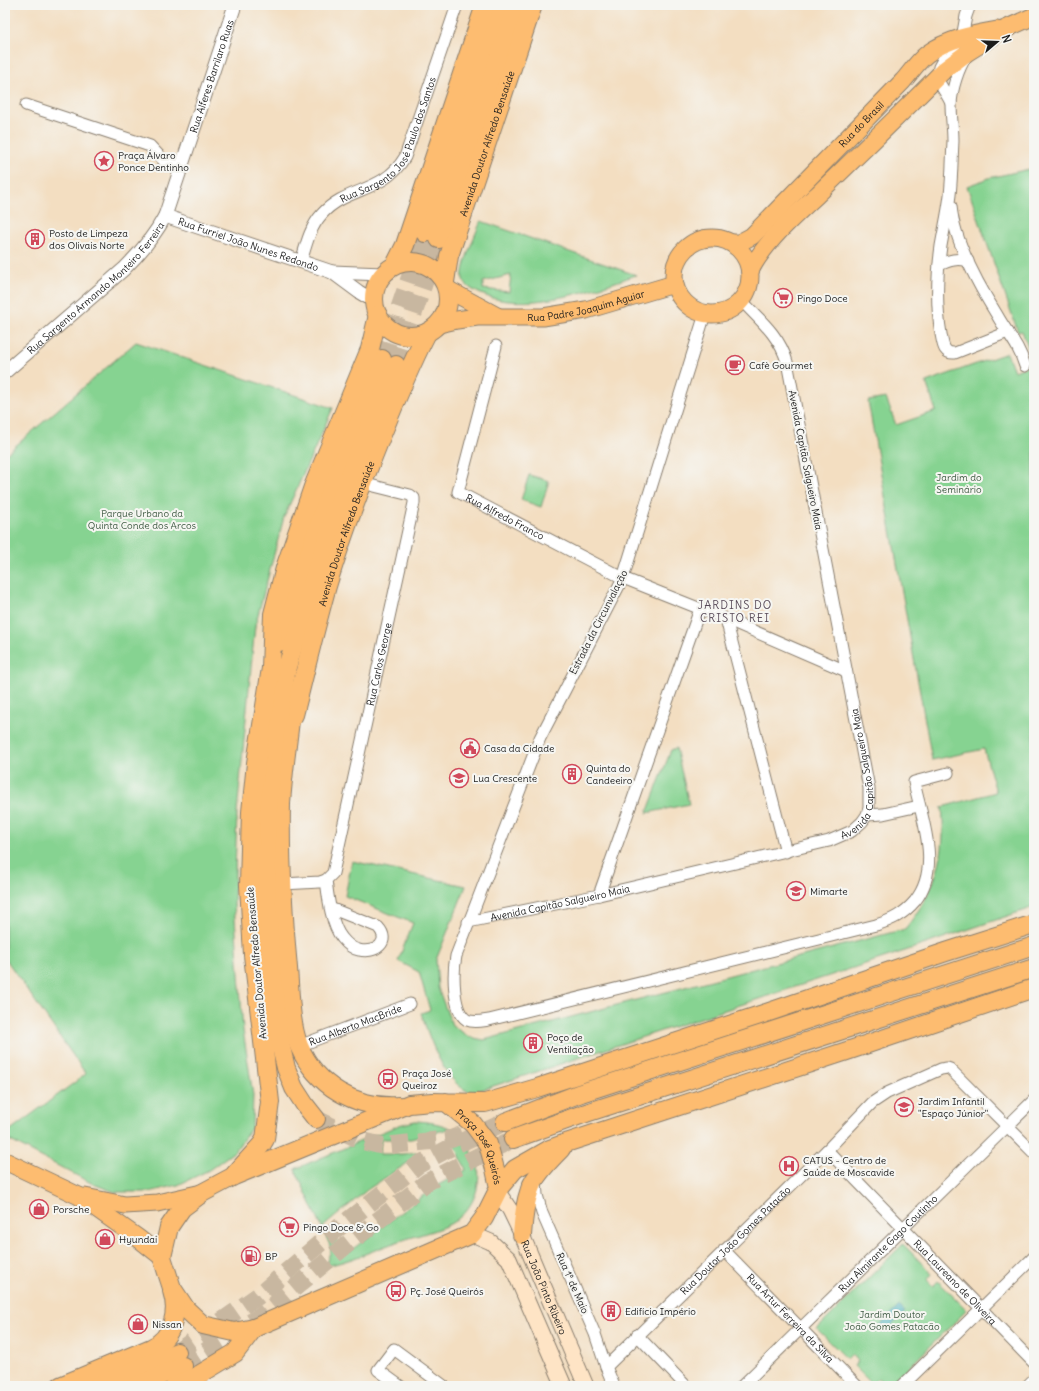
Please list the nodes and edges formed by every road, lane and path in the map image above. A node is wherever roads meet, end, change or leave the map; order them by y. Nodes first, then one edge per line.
1 (235, 5) edge
2 (457, 5) edge
3 (485, 5) edge
4 (501, 5) edge
5 (518, 5) edge
6 (533, 5) edge
7 (970, 5) edge
8 (1034, 16) edge
9 (965, 45) junction
10 (916, 66) junction
11 (940, 72) junction
12 (954, 89) junction
13 (951, 103) junction
14 (26, 105) dead end
15 (181, 168) junction
16 (950, 196) junction
17 (165, 216) junction
18 (732, 243) junction
19 (968, 261) junction
20 (301, 262) junction
21 (939, 265) junction
22 (389, 270) junction
23 (750, 271) junction
24 (332, 272) junction
25 (674, 284) junction
26 (446, 286) junction
27 (741, 300) junction
28 (376, 308) junction
29 (705, 314) junction
30 (497, 316) junction
31 (433, 329) junction
32 (1008, 332) junction
33 (496, 346) dead end
34 (1025, 366) dead end
35 (5, 372) edge
36 (362, 483) junction
37 (623, 578) junction
38 (700, 609) junction
39 (726, 619) junction
40 (300, 626) junction
41 (271, 668) junction
42 (846, 671) junction
43 (288, 741) junction
44 (948, 773) dead end
45 (919, 806) junction
46 (867, 815) junction
47 (786, 852) junction
48 (326, 880) junction
49 (283, 884) junction
50 (599, 895) junction
51 (330, 908) junction
52 (468, 922) junction
53 (1034, 924) edge
54 (1034, 946) edge
55 (1034, 968) edge
56 (1034, 988) edge
57 (410, 1004) dead end
58 (300, 1046) junction
59 (1034, 1100) edge
60 (446, 1102) junction
61 (409, 1104) junction
62 (316, 1119) tunnel mouth
63 (505, 1122) tunnel mouth
64 (1008, 1126) junction
65 (513, 1139) tunnel mouth
66 (569, 1142) junction
67 (827, 1150) junction
68 (1034, 1153) edge
69 (5, 1161) edge
70 (234, 1176) junction
71 (536, 1180) junction
72 (498, 1190) junction
73 (202, 1193) junction
74 (79, 1196) junction
75 (903, 1228) junction
76 (472, 1234) junction
77 (522, 1235) junction
78 (724, 1250) junction
79 (162, 1257) junction
80 (1034, 1257) edge
81 (172, 1288) junction
82 (981, 1309) junction
83 (254, 1328) junction
84 (801, 1328) junction
85 (637, 1335) junction
86 (1034, 1363) edge
87 (606, 1367) junction
88 (1034, 1379) edge
89 (564, 1385) edge
90 (60, 1386) edge
91 (97, 1386) edge
92 (136, 1386) edge
93 (175, 1386) edge
94 (400, 1386) edge
95 (444, 1386) edge
96 (586, 1386) edge
97 (614, 1386) edge
98 (686, 1386) edge
99 (742, 1386) edge
100 (857, 1386) edge
101 (902, 1386) edge
102 (1027, 1386) edge

1 - 15 street, Rua Alferes Barrilaro Ruas
2 - 20 street, Rua Sargento José Paulo dos Santos
3 - 22 highway
4 - 5 highway, Avenida Doutor Alfredo Bensaúde
6 - 26 highway, Avenida Doutor Alfredo Bensaúde
7 - 9 street
8 - 9 main road, Rua do Brasil
9 - 10 main road, Rua do Brasil
9 - 11 main road, Rua do Brasil
9 - 12 street
10 - 11 street
10 - 18 main road, Rua do Brasil
11 - 12 street
11 - 13 street
11 - 23 main road, Rua do Brasil
12 - 13 street
13 - 16 street
14 - 15 street
15 - 17 street, Rua Alferes Barrilaro Ruas
16 - 19 street
16 - 21 street
17 - 20 street, Rua Furriel João Nunes Redondo
17 - 35 street, Rua Sargento Armando Monteiro Ferreira
18 - 23 main road
18 - 25 main road
19 - 21 street
19 - 32 street
20 - 24 street, Rua Furriel João Nunes Redondo
21 - 32 street
22 - 24 street, Rua Furriel João Nunes Redondo
22 - 26 highway
22 - 28 highway
23 - 27 main road
24 - 28 street, Rua Furriel João Nunes Redondo
25 - 29 main road
25 - 30 main road, Rua Padre Joaquim Aguiar
26 - 30 main road, Rua Padre Joaquim Aguiar
26 - 31 highway
27 - 29 main road
27 - 42 street, Avenida Capitão Salgueiro Maia
28 - 31 highway
28 - 41 highway, Avenida Doutor Alfredo Bensaúde
29 - 37 street, Estrada da Circunvalação
30 - 31 main road, Rua Padre Joaquim Aguiar
31 - 36 highway, Avenida Doutor Alfredo Bensaúde
32 - 34 street
33 - 37 street, Rua Alfredo Franco
36 - 43 highway, Avenida Doutor Alfredo Bensaúde
36 - 48 street, Rua Carlos George
37 - 38 street
37 - 52 street, Estrada da Circunvalação
38 - 39 street
38 - 50 street
39 - 42 street
39 - 47 street
40 - 41 highway, Avenida Doutor Alfredo Bensaúde
40 - 43 highway, Avenida Doutor Alfredo Bensaúde
40 - 62 highway, Avenida Doutor Alfredo Bensaúde
41 - 70 highway, Avenida Doutor Alfredo Bensaúde
42 - 46 street, Avenida Capitão Salgueiro Maia
43 - 49 highway, Avenida Doutor Alfredo Bensaúde
44 - 45 street, Estrada da Circunvalação
45 - 46 street
45 - 52 street, Estrada da Circunvalação
46 - 47 street, Avenida Capitão Salgueiro Maia
47 - 50 street, Avenida Capitão Salgueiro Maia
48 - 49 street
48 - 51 street
49 - 58 highway, Avenida Doutor Alfredo Bensaúde
50 - 52 street, Avenida Capitão Salgueiro Maia
51 - 51 street
53 - 60 highway
54 - 63 highway
55 - 65 highway
56 - 66 highway
57 - 58 street, Rua Alberto MacBride
58 - 61 highway, Avenida Doutor Alfredo Bensaúde
59 - 64 street, Rua Almirante Gago Coutinho
60 - 61 highway, Praça José Queirós
60 - 72 highway, Praça José Queirós
61 - 70 highway, Praça José Queirós
64 - 67 street, Rua Doutor João Gomes Patacão
64 - 68 street, Rua Doutor João Gomes Patacão
64 - 75 street, Rua Almirante Gago Coutinho
66 - 71 highway
66 - 72 highway
67 - 75 street, Rua Laureano de Oliveira
67 - 78 street, Rua Doutor João Gomes Patacão
69 - 74 main road
70 - 73 highway, Praça José Queirós
71 - 77 highway
71 - 87 street, Rua 1º de Maio
72 - 76 highway, Praça José Queirós
72 - 77 main road, Rua João Pinto Ribeiro
73 - 74 main road
73 - 79 highway, Praça José Queirós
74 - 79 main road
75 - 82 street, Rua Laureano de Oliveira
75 - 84 street, Rua Almirante Gago Coutinho
76 - 83 highway, Praça José Queirós
76 - 89 main road, Rua João Pinto Ribeiro
77 - 96 main road, Rua João Pinto Ribeiro
78 - 84 street, Rua Artur Ferreira da Silva
78 - 85 street, Rua Doutor João Gomes Patacão
79 - 81 highway, Praça José Queirós
80 - 82 street
81 - 83 highway, Praça José Queirós
81 - 90 highway
82 - 86 street, Rua Laureano de Oliveira
82 - 101 street
83 - 93 highway
84 - 99 street, Rua Almirante Gago Coutinho
84 - 100 street, Rua Artur Ferreira da Silva
85 - 87 street, Rua Doutor João Gomes Patacão
85 - 98 street
87 - 97 street, Rua 1º de Maio
88 - 102 street
91 - 92 highway
94 - 95 street

